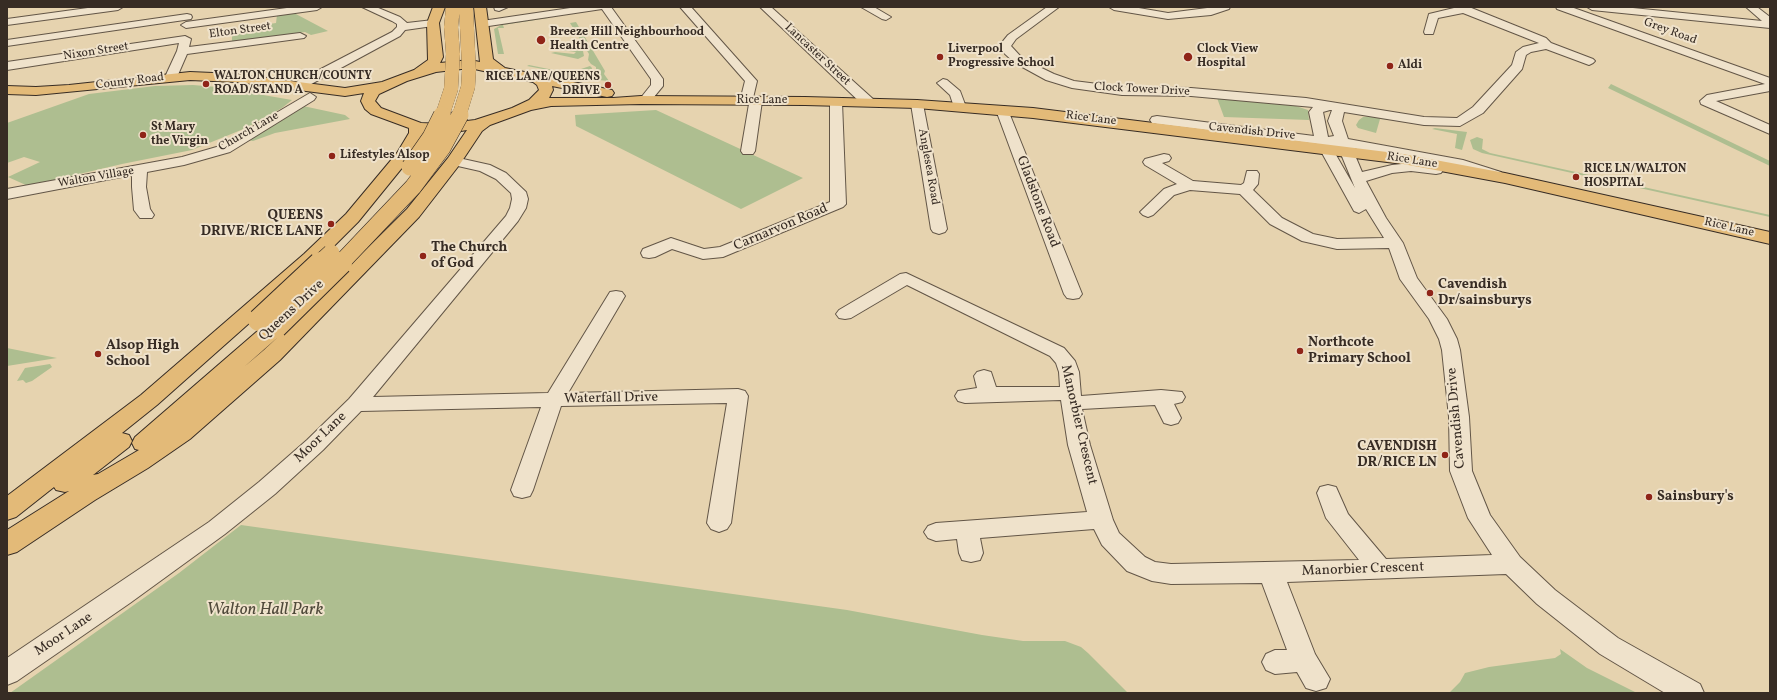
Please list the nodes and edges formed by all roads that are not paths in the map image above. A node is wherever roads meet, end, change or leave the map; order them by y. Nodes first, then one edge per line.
1 (118, 7) edge
2 (316, 7) edge
3 (367, 7) edge
4 (438, 7) edge
5 (453, 7) edge
6 (466, 7) edge
7 (480, 7) edge
8 (503, 7) edge
9 (599, 7) edge
10 (606, 7) edge
11 (685, 7) edge
12 (765, 7) edge
13 (1054, 7) edge
14 (1114, 7) edge
15 (1225, 7) edge
16 (1561, 7) edge
17 (1592, 7) edge
18 (1752, 7) edge
19 (499, 8) edge
20 (1462, 8) edge
21 (865, 11) edge
22 (881, 15) dead end
23 (187, 16) edge
24 (7, 22) edge
25 (1770, 22) edge
26 (433, 23) junction
27 (482, 24) junction
28 (1770, 25) edge
29 (399, 30) junction
30 (1429, 32) dead end
31 (300, 36) dead end
32 (435, 37) junction
33 (185, 39) junction
34 (7, 43) edge
35 (1547, 45) junction
36 (183, 51) junction
37 (1589, 61) dead end
38 (7, 66) edge
39 (499, 70) junction
40 (420, 71) junction
41 (171, 77) junction
42 (538, 79) junction
43 (254, 82) junction
44 (1770, 82) edge
45 (943, 83) dead end
46 (298, 86) junction
47 (383, 86) junction
48 (1770, 87) edge
49 (7, 90) edge
50 (310, 97) junction
51 (643, 100) junction
52 (751, 101) junction
53 (836, 102) junction
54 (868, 102) junction
55 (918, 104) junction
56 (528, 106) junction
57 (1334, 106) junction
58 (960, 107) junction
59 (1002, 110) junction
60 (376, 111) junction
61 (1050, 114) junction
62 (485, 121) junction
63 (416, 126) junction
64 (1770, 130) edge
65 (1333, 142) junction
66 (748, 151) dead end
67 (404, 155) junction
68 (1164, 158) dead end
69 (184, 161) joint
70 (454, 161) junction
71 (140, 169) junction
72 (1252, 174) dead end
73 (1505, 178) junction
74 (1358, 179) junction
75 (1188, 185) junction
76 (1244, 190) junction
77 (7, 194) edge
78 (1148, 212) dead end
79 (146, 215) dead end
80 (1770, 226) edge
81 (939, 229) dead end
82 (1770, 238) edge
83 (1396, 244) junction
84 (649, 253) dead end
85 (1073, 294) dead end
86 (616, 296) dead end
87 (845, 314) dead end
88 (267, 323) junction
89 (965, 396) dead end
90 (1070, 398) junction
91 (553, 401) junction
92 (356, 404) junction
93 (1171, 418) dead end
94 (522, 490) dead end
95 (86, 493) junction
96 (1328, 493) dead end
97 (7, 510) edge
98 (1101, 520) junction
99 (719, 523) dead end
100 (7, 524) edge
101 (967, 530) junction
102 (936, 532) dead end
103 (7, 544) edge
104 (972, 553) dead end
105 (1511, 564) junction
106 (1381, 570) junction
107 (1270, 573) junction
108 (1275, 662) dead end
109 (7, 673) edge
110 (1690, 693) edge

1 - 24 street
2 - 23 street
3 - 29 street
4 - 26 highway
5 - 88 highway, Queens Drive, bridge
6 - 88 highway, Queens Drive, bridge
7 - 27 highway
8 - 19 street
9 - 27 street
10 - 51 street
11 - 52 street
12 - 54 street, Lancaster Street
13 - 57 street, Clock Tower Drive
14 - 15 street
16 - 44 street, Grey Road
17 - 28 street
18 - 25 street
20 - 30 street
20 - 35 street
21 - 22 street
23 - 33 street
23 - 34 street
26 - 29 street
26 - 32 highway
27 - 39 highway
29 - 32 street
29 - 46 street
31 - 36 street, Elton Street
32 - 40 highway
33 - 36 street
33 - 38 street, Nixon Street
35 - 37 street
35 - 57 street, Clock Tower Drive
36 - 41 street
39 - 40 highway, Rice Lane
39 - 42 highway, Rice Lane
40 - 47 highway
41 - 43 highway, County Road
41 - 49 highway, County Road
42 - 51 highway, Rice Lane
42 - 56 highway
43 - 46 highway, County Road
43 - 50 highway, County Road
45 - 58 street
46 - 47 highway, County Road
47 - 60 highway
48 - 64 street
50 - 60 highway, County Road
50 - 69 street, Church Lane
51 - 52 highway, Rice Lane
51 - 56 highway, Rice Lane
52 - 53 highway, Rice Lane
52 - 66 street
53 - 54 highway, Rice Lane
53 - 84 street, Carnarvon Road
54 - 55 highway, Rice Lane
55 - 58 highway, Rice Lane
55 - 81 street, Anglesea Road
56 - 62 highway, County Road
57 - 65 street
57 - 65 street
58 - 59 highway, Rice Lane
59 - 61 highway, Rice Lane
59 - 85 street, Gladstone Road
60 - 63 highway, County Road
61 - 65 highway, Rice Lane
61 - 65 highway, Rice Lane
62 - 63 highway, County Road
62 - 70 highway
63 - 67 highway
65 - 73 highway, Rice Lane
65 - 74 street, Cavendish Drive
65 - 80 highway, Rice Lane
65 - 83 street
67 - 70 highway
67 - 97 highway
68 - 75 street
69 - 71 street, Walton Village
70 - 92 street, Moor Lane
70 - 95 highway
71 - 77 street, Walton Village
71 - 79 street
72 - 76 street
73 - 74 street
73 - 82 highway, Rice Lane
74 - 83 street, Cavendish Drive
75 - 76 street
75 - 78 street
76 - 83 street
83 - 105 street, Cavendish Drive
86 - 91 street
87 - 90 street, Manorbier Crescent
88 - 95 highway, Queens Drive
88 - 100 highway, Queens Drive
89 - 90 street
90 - 93 street
90 - 98 street, Manorbier Crescent
91 - 92 street, Waterfall Drive
91 - 94 street
91 - 99 street, Waterfall Drive
92 - 109 street, Moor Lane
95 - 103 highway, Queens Drive
96 - 106 street
98 - 101 street
98 - 107 street, Manorbier Crescent
101 - 102 street
101 - 104 street
105 - 106 street, Manorbier Crescent
105 - 110 street, Cavendish Drive
106 - 107 street, Manorbier Crescent
107 - 108 street

